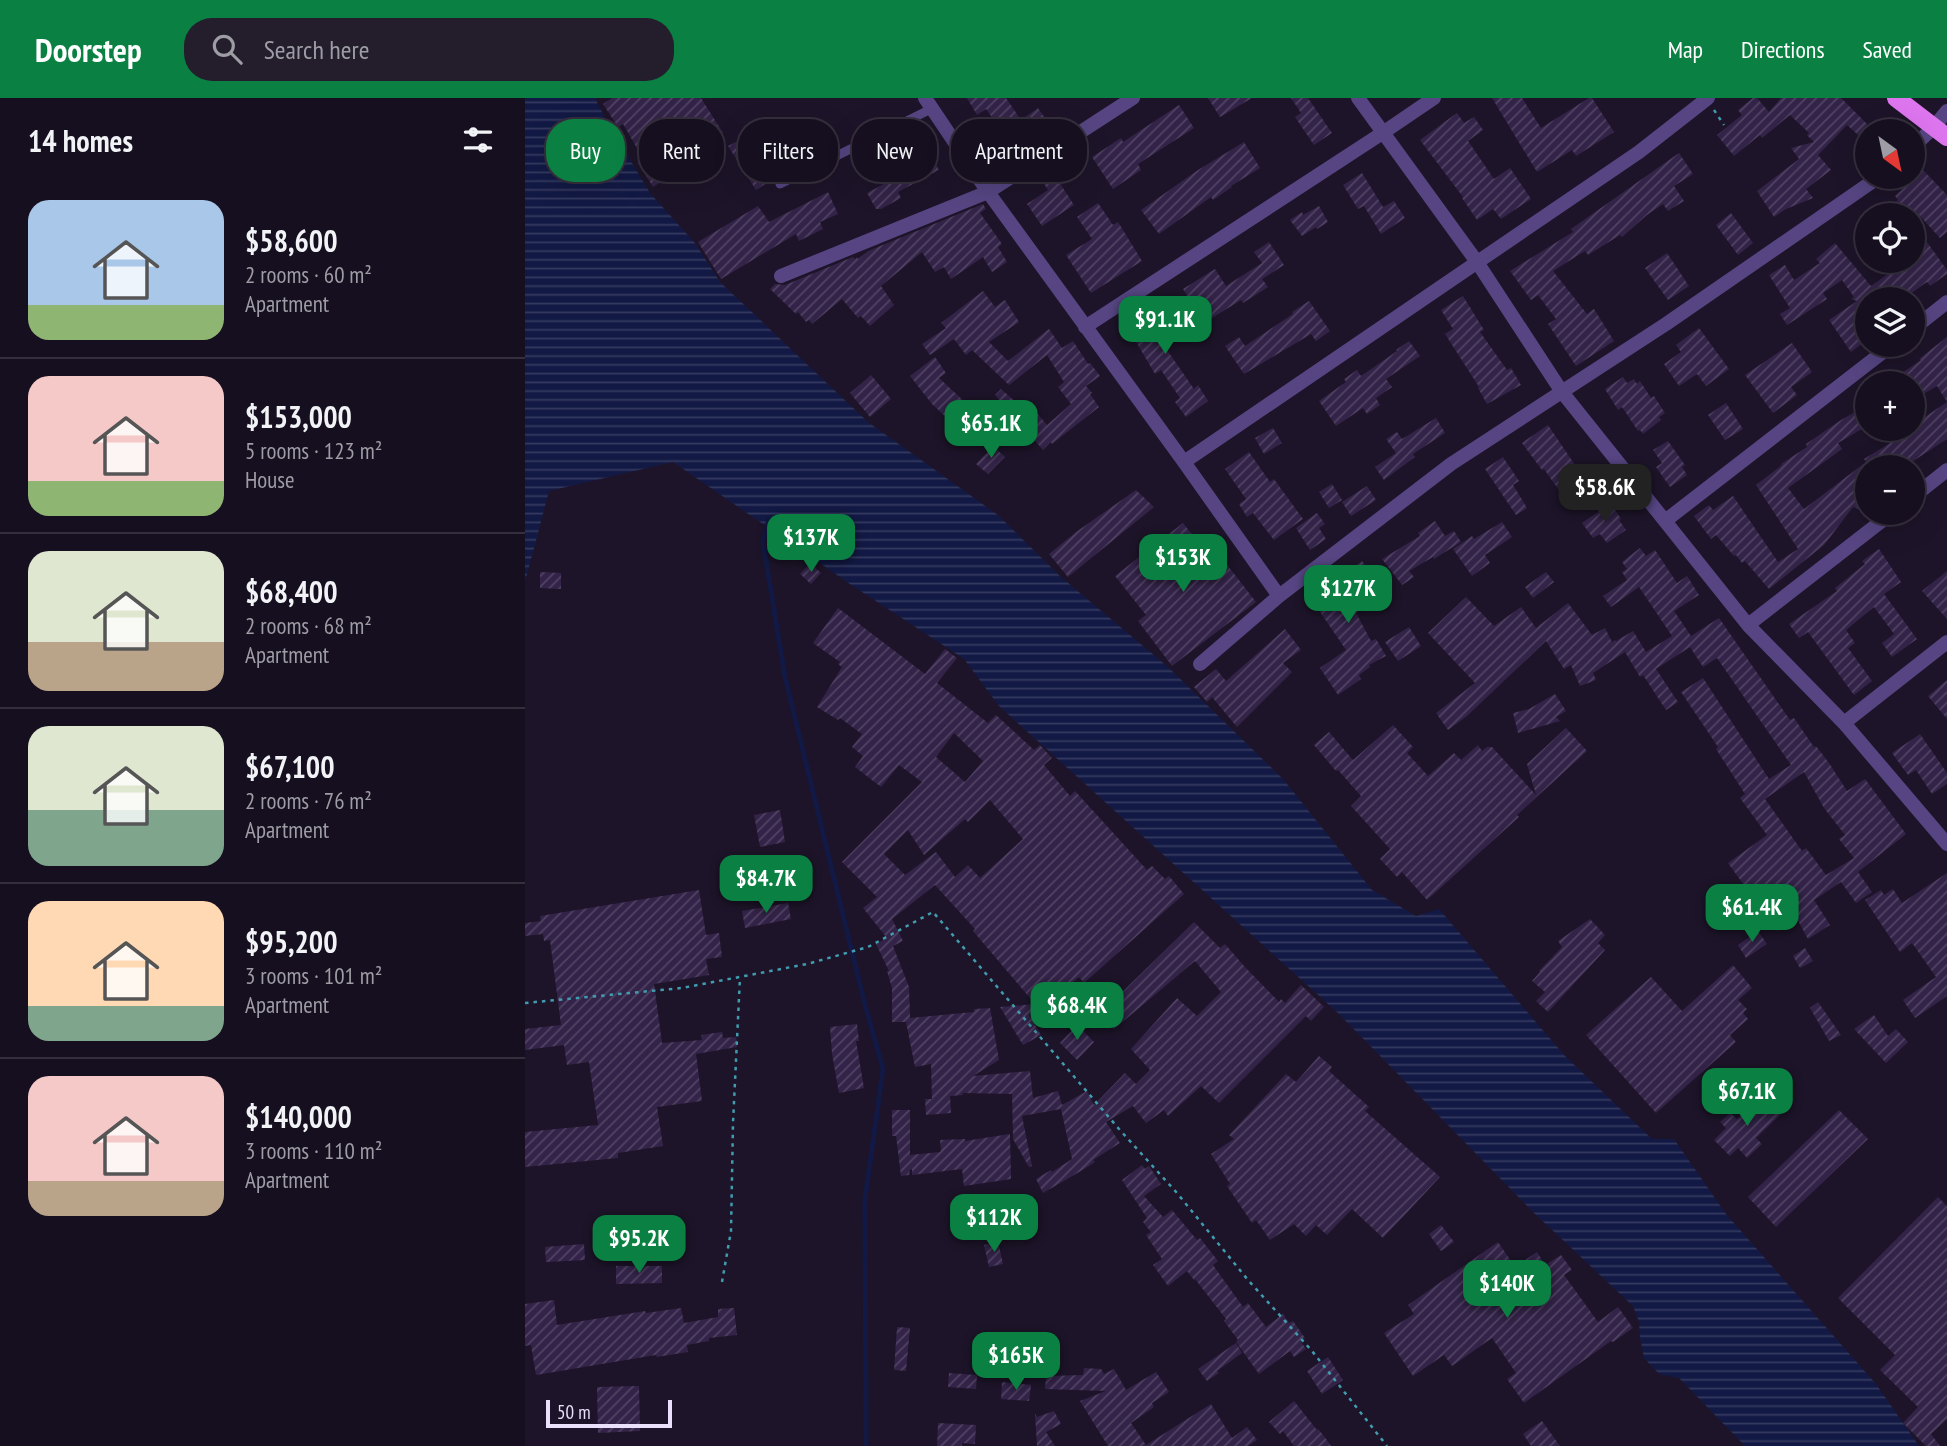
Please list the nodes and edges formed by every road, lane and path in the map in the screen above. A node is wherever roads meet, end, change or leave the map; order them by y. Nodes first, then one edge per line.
1 (1133, 98) edge
2 (1358, 98) edge
3 (1434, 98) edge
4 (1708, 98) edge
5 (1896, 98) edge
6 (929, 103) edge
7 (1947, 111) edge
8 (1384, 132) junction
9 (1940, 132) edge
10 (780, 184) dead end
11 (1862, 189) edge
12 (988, 192) junction
13 (1477, 262) junction
14 (781, 276) dead end
15 (1947, 302) edge
16 (1925, 319) edge
17 (1085, 327) junction
18 (1877, 357) edge
19 (1562, 392) junction
20 (1184, 462) junction
21 (1947, 470) edge
22 (1925, 487) edge
23 (1665, 521) junction
24 (1877, 525) edge
25 (1279, 596) junction
26 (1748, 625) junction
27 (1947, 642) edge
28 (1200, 664) dead end
29 (1845, 723) junction
30 (1941, 825) edge
31 (1947, 844) edge
32 (740, 977) junction
33 (525, 1003) edge
34 (722, 1282) dead end
35 (1387, 1446) edge

1 - 12 street
2 - 8 street
3 - 8 street
4 - 13 street
5 - 9 main road
6 - 10 lane
6 - 12 street
7 - 9 street
8 - 13 street
8 - 17 street
11 - 19 street
12 - 14 street
12 - 17 street
13 - 19 street
13 - 20 street
15 - 16 street
17 - 20 street
18 - 23 street
19 - 23 street
19 - 25 street
20 - 25 street
21 - 22 street
23 - 26 street
24 - 26 street
25 - 28 street
26 - 29 street
27 - 29 street
29 - 30 street
30 - 31 street
32 - 33 path
32 - 34 path
32 - 35 path

